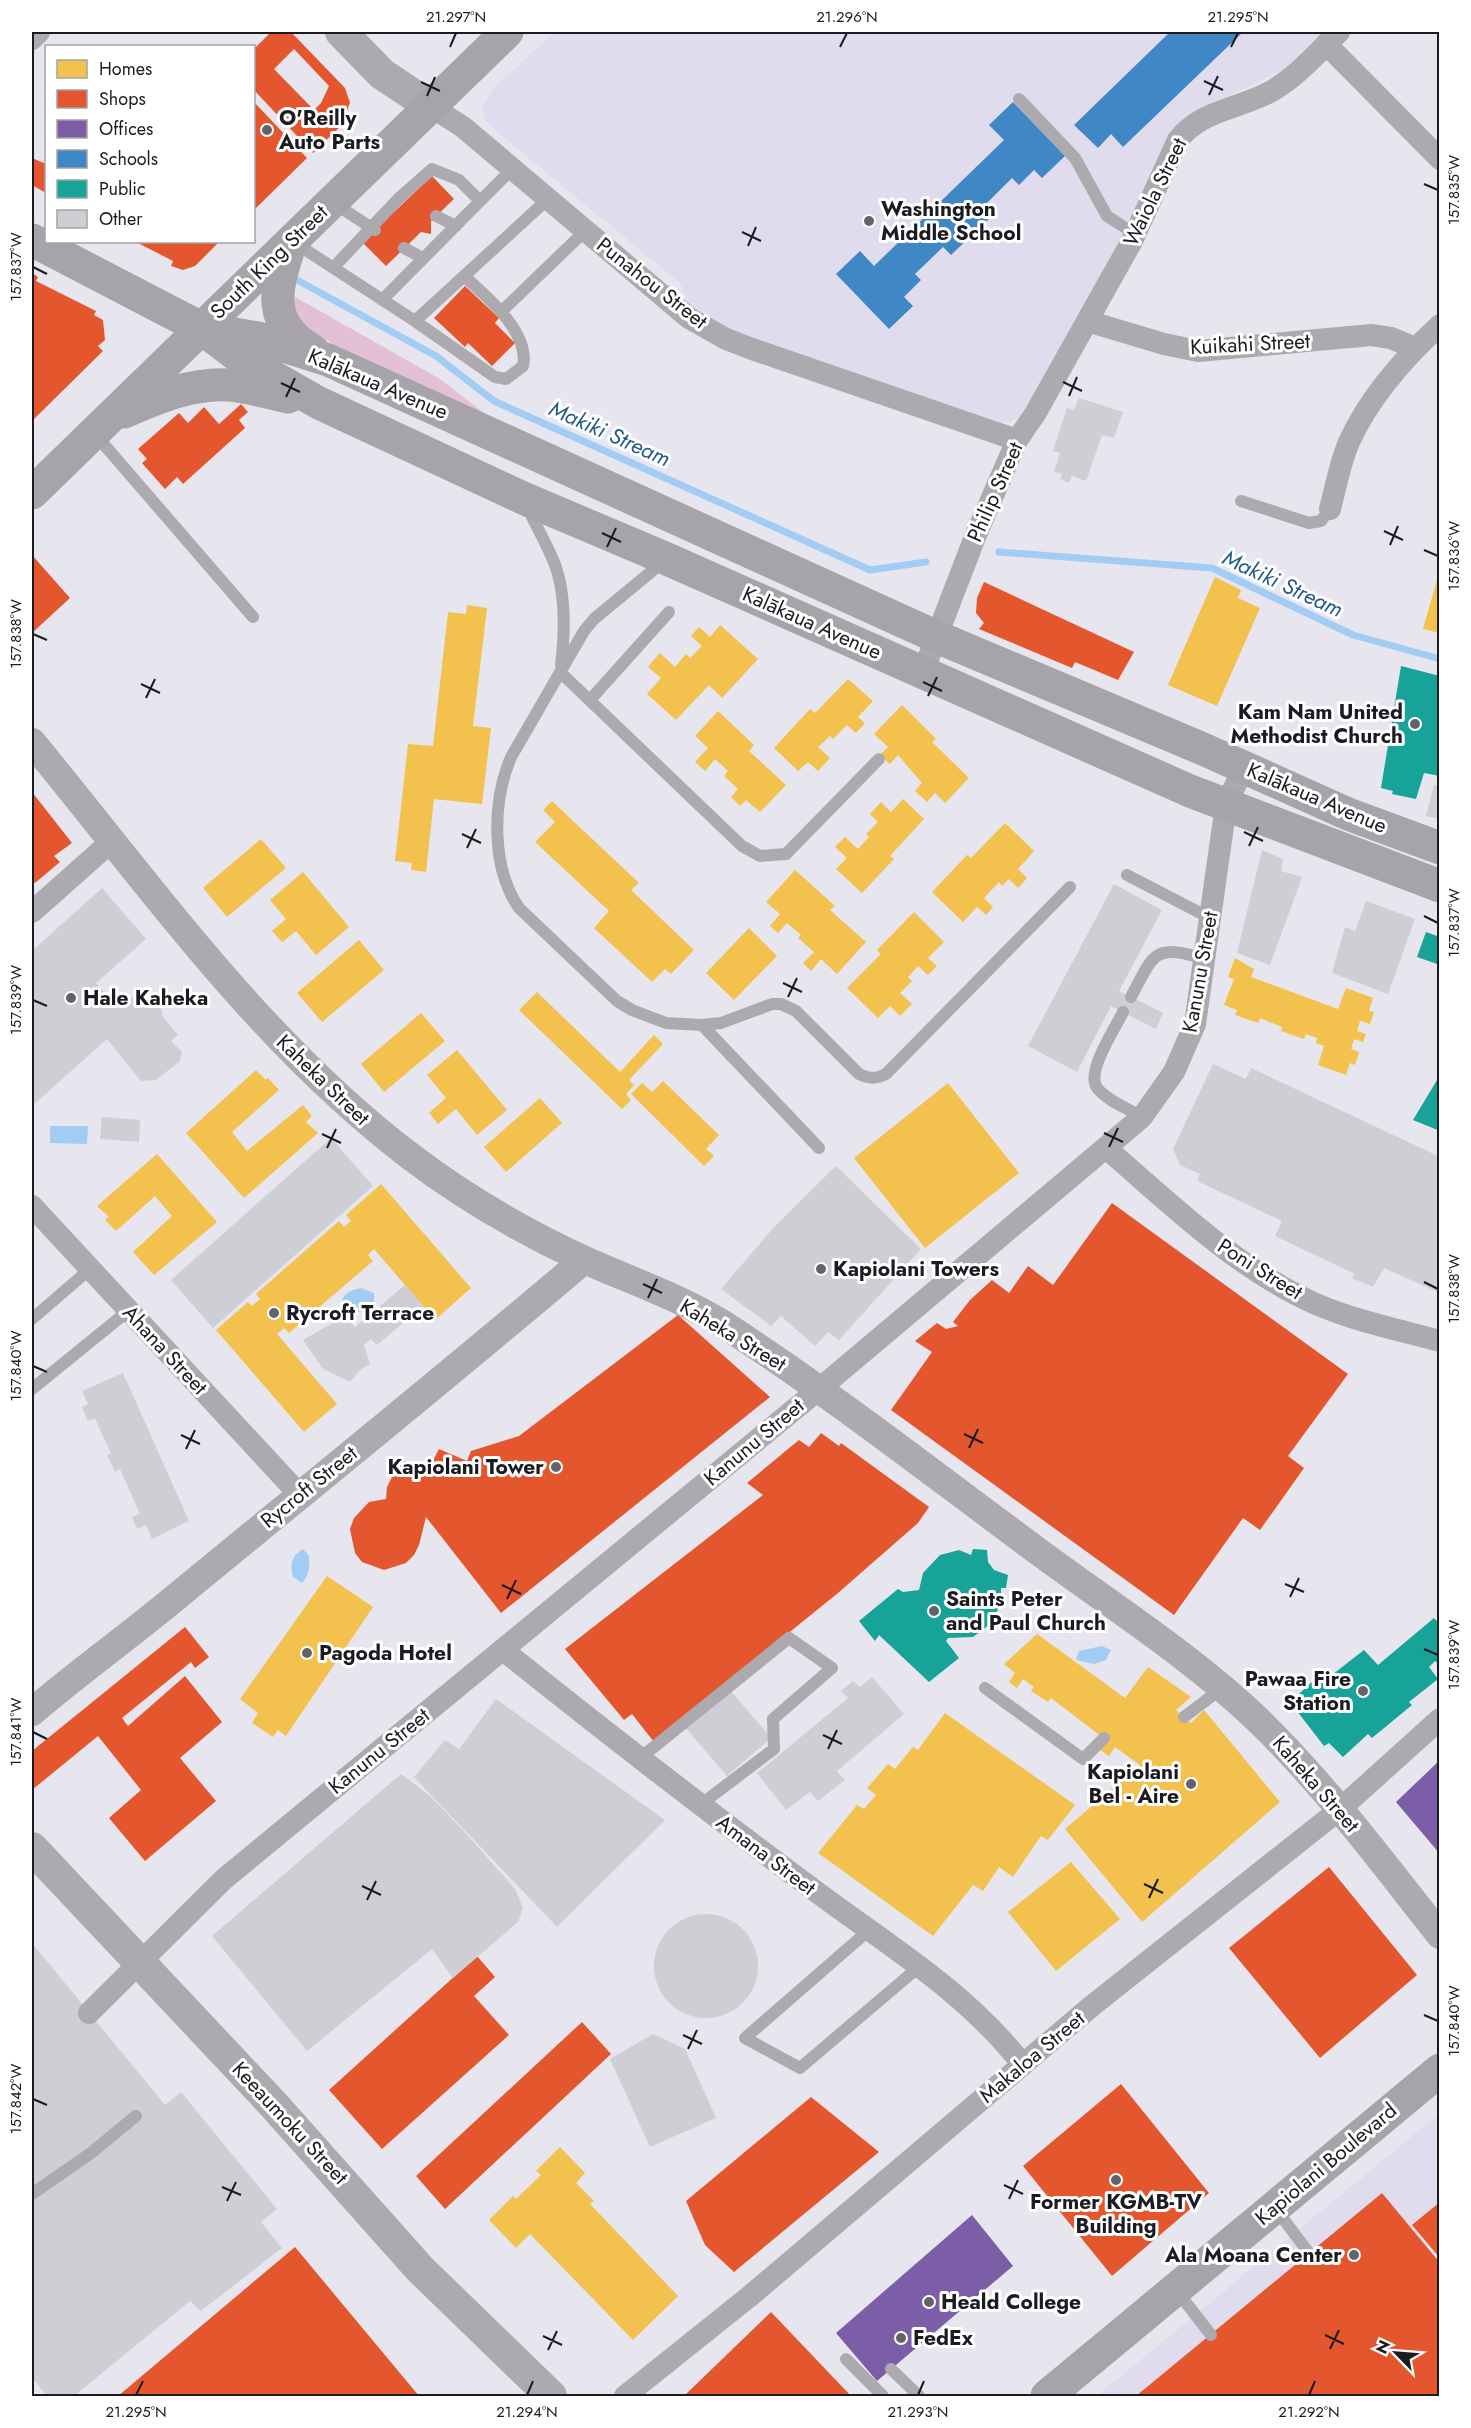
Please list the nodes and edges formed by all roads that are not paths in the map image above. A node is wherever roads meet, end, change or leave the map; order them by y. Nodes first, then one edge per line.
1 (39, 32) edge
2 (341, 32) edge
3 (507, 32) edge
4 (1333, 38) edge
5 (32, 39) edge
6 (1019, 99) dead end
7 (430, 106) junction
8 (1440, 159) edge
9 (512, 169) junction
10 (548, 199) junction
11 (480, 201) junction
12 (331, 202) junction
13 (436, 216) dead end
14 (456, 226) junction
15 (373, 228) junction
16 (585, 231) junction
17 (1135, 234) junction
18 (32, 240) edge
19 (291, 241) junction
20 (404, 248) dead end
21 (423, 258) junction
22 (333, 268) junction
23 (464, 276) junction
24 (382, 300) junction
25 (502, 310) junction
26 (415, 321) junction
27 (1087, 321) junction
28 (1440, 325) edge
29 (201, 328) junction
30 (1414, 348) junction
31 (328, 360) junction
32 (319, 404) junction
33 (100, 425) junction
34 (1017, 440) junction
35 (32, 493) edge
36 (523, 498) junction
37 (1241, 501) dead end
38 (1330, 508) joint
39 (666, 559) junction
40 (669, 612) dead end
41 (254, 617) dead end
42 (937, 637) junction
43 (560, 672) junction
44 (923, 672) junction
45 (590, 700) junction
46 (32, 742) edge
47 (879, 759) dead end
48 (1244, 767) junction
49 (1226, 805) junction
50 (113, 840) junction
51 (1440, 848) edge
52 (1127, 875) dead end
53 (1440, 886) edge
54 (1071, 887) dead end
55 (32, 912) edge
56 (1210, 918) junction
57 (1205, 959) junction
58 (1131, 997) dead end
59 (1123, 1012) dead end
60 (702, 1025) junction
61 (1142, 1117) junction
62 (819, 1148) dead end
63 (1107, 1149) junction
64 (32, 1206) edge
65 (584, 1260) junction
66 (90, 1269) junction
67 (128, 1311) junction
68 (32, 1319) edge
69 (1440, 1341) edge
70 (32, 1389) edge
71 (818, 1390) junction
72 (299, 1494) junction
73 (503, 1650) junction
74 (985, 1688) dead end
75 (1221, 1689) junction
76 (32, 1712) edge
77 (1184, 1717) dead end
78 (1440, 1719) edge
79 (1104, 1738) dead end
80 (639, 1759) junction
81 (700, 1805) junction
82 (1339, 1810) junction
83 (32, 1848) edge
84 (868, 1931) junction
85 (1440, 1935) edge
86 (139, 1965) junction
87 (920, 1966) junction
88 (89, 2013) dead end
89 (1022, 2064) junction
90 (1440, 2070) edge
91 (136, 2116) dead end
92 (32, 2194) edge
93 (1274, 2207) junction
94 (1309, 2253) dead end
95 (1176, 2289) junction
96 (1211, 2335) dead end
97 (846, 2359) dead end
98 (891, 2369) dead end
99 (551, 2397) edge
100 (626, 2397) edge
101 (883, 2397) edge
102 (919, 2397) edge
103 (1047, 2397) edge

1 - 5 street
2 - 7 main road, Punahou Street
3 - 7 main road, South King Street
4 - 8 street
4 - 17 street, Waiola Street
6 - 17 lane
7 - 9 street, Punahou Street
7 - 12 main road, South King Street
9 - 10 street, Punahou Street
9 - 11 lane
10 - 16 street, Punahou Street
10 - 23 lane
11 - 14 lane
11 - 15 lane
12 - 15 lane
12 - 19 main road, South King Street
13 - 14 lane
14 - 21 lane
15 - 22 lane
16 - 25 lane
16 - 34 street, Punahou Street
17 - 27 street, Waiola Street
18 - 29 main road, Kalākaua Avenue
19 - 22 lane
19 - 29 main road, South King Street
19 - 31 main road
20 - 21 lane
21 - 24 lane
22 - 24 lane
23 - 25 lane
23 - 26 lane
24 - 26 lane
25 - 26 lane
27 - 30 street, Kuikahi Street
27 - 34 street, Philip Street
28 - 30 street
29 - 31 main road, Kalākaua Avenue
29 - 32 main road, Kalākaua Avenue
29 - 33 main road, South King Street
30 - 38 street
31 - 42 main road, Kalākaua Avenue
32 - 33 main road
32 - 36 main road, Kalākaua Avenue
33 - 35 main road, South King Street
33 - 41 lane
34 - 42 street, Philip Street
36 - 39 main road, Kalākaua Avenue
36 - 43 lane
37 - 38 lane
39 - 43 lane
39 - 44 main road, Kalākaua Avenue
40 - 45 lane
42 - 44 street, Philip Street
42 - 48 main road, Kalākaua Avenue
43 - 45 lane
43 - 60 lane
44 - 49 main road, Kalākaua Avenue
45 - 47 lane
46 - 50 street, Kaheka Street
48 - 49 street, Kanunu Street
48 - 51 main road, Kalākaua Avenue
49 - 53 main road, Kalākaua Avenue
49 - 56 street, Kanunu Street
50 - 55 street
50 - 65 street, Kaheka Street
52 - 56 lane
54 - 60 lane
56 - 57 street, Kanunu Street
57 - 58 lane
57 - 61 street, Kanunu Street
59 - 61 lane
60 - 62 lane
61 - 63 street, Kanunu Street
63 - 69 street, Poni Street
63 - 71 street, Kanunu Street
64 - 66 street, Ahana Street
65 - 71 street, Kaheka Street
65 - 72 street, Rycroft Street
66 - 67 street, Ahana Street
66 - 68 lane
67 - 70 lane
67 - 72 street, Ahana Street
71 - 73 street, Kanunu Street
71 - 75 street, Kaheka Street
72 - 76 street, Rycroft Street
73 - 80 street, Amana Street
73 - 86 street, Kanunu Street
74 - 79 lane
75 - 77 lane
75 - 82 street, Kaheka Street
78 - 82 street, Makaloa Street
80 - 81 street, Amana Street
80 - 81 lane
81 - 84 street, Amana Street
82 - 85 street, Kaheka Street
82 - 89 street, Makaloa Street
83 - 86 main road, Keeaumoku Street
84 - 87 street, Amana Street
84 - 87 lane
86 - 88 street, Kanunu Street
86 - 99 main road, Keeaumoku Street
87 - 89 street, Amana Street
89 - 100 street, Makaloa Street
90 - 93 main road, Kapiolani Boulevard
91 - 92 lane
93 - 94 lane
93 - 95 main road, Kapiolani Boulevard
95 - 96 lane
95 - 103 main road, Kapiolani Boulevard
97 - 101 lane
98 - 102 lane

